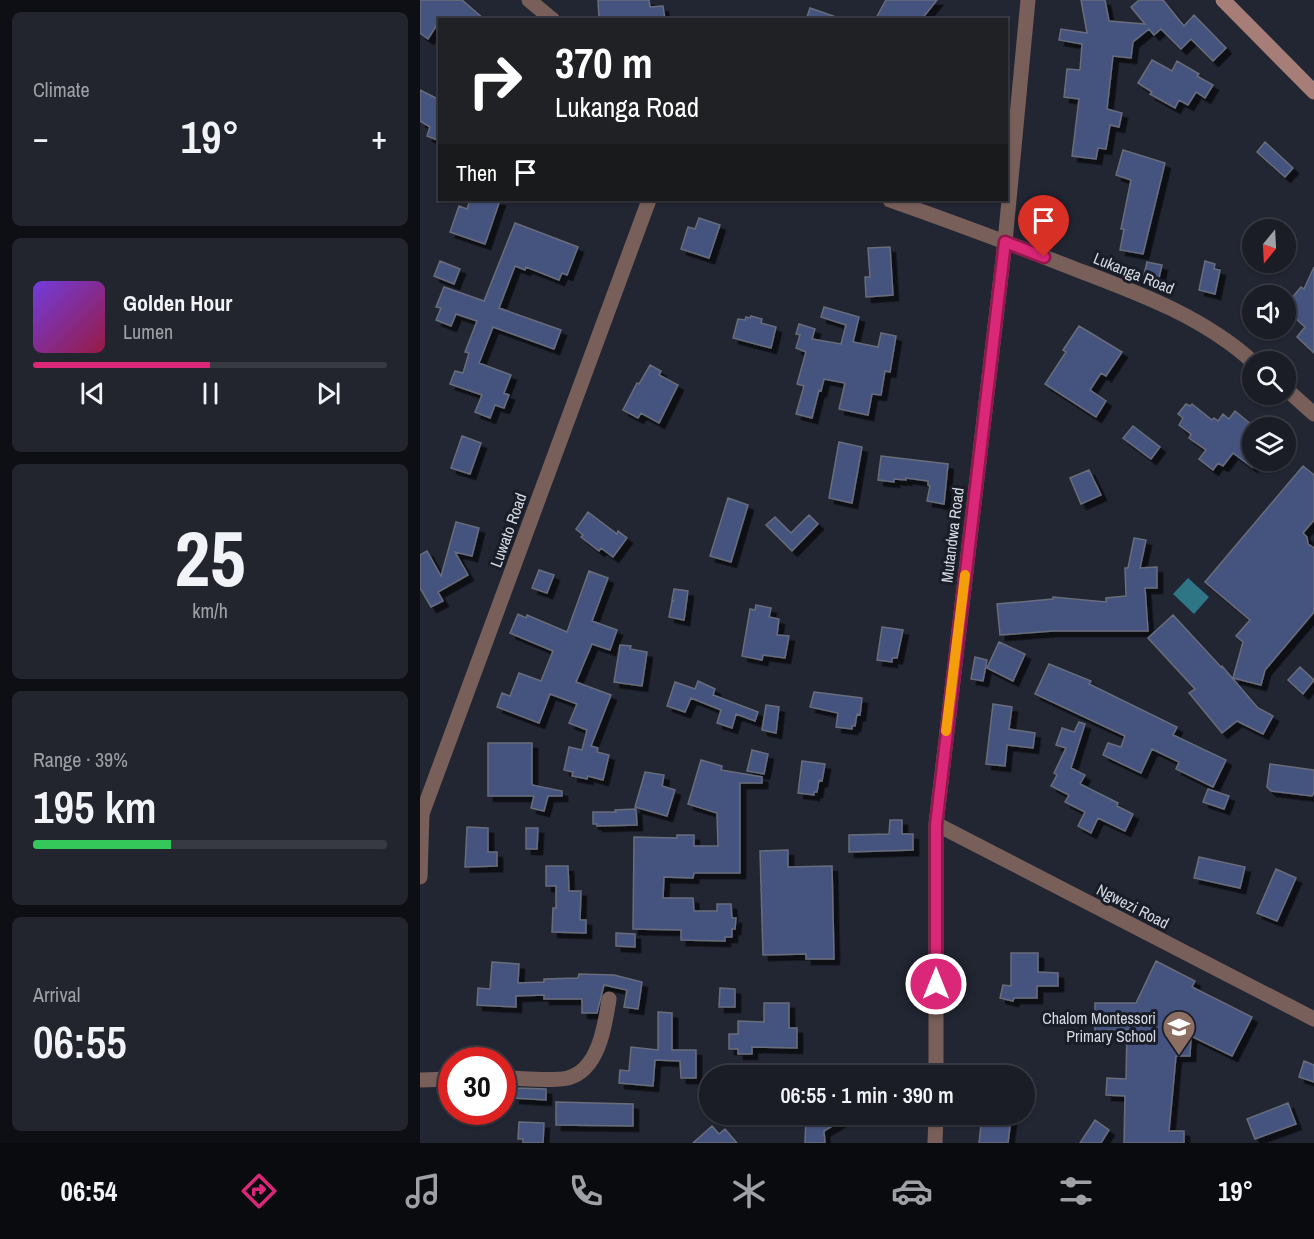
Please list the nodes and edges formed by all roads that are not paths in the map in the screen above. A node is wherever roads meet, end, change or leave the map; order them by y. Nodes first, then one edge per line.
1 (529, 0) edge
2 (1028, 0) edge
3 (1223, 0) edge
4 (552, 18) edge
5 (1314, 92) edge
6 (649, 201) edge
7 (893, 201) edge
8 (1005, 242) junction
9 (1242, 354) edge
10 (1296, 398) edge
11 (1314, 414) edge
12 (936, 825) junction
13 (420, 878) edge
14 (609, 999) dead end
15 (1314, 1019) edge
16 (936, 1065) edge
17 (516, 1078) edge
18 (438, 1079) edge
19 (420, 1080) edge
20 (936, 1125) edge
21 (935, 1143) edge

1 - 4 street
2 - 8 street, Mutandwa Road
3 - 5 street
6 - 13 street, Luwato Road
7 - 8 street, Lukanga Road
8 - 9 street, Lukanga Road
8 - 12 street, Mutandwa Road
10 - 11 street
12 - 15 street, Ngwezi Road
12 - 16 street, Mutandwa Road
14 - 17 street
18 - 19 street
20 - 21 street

